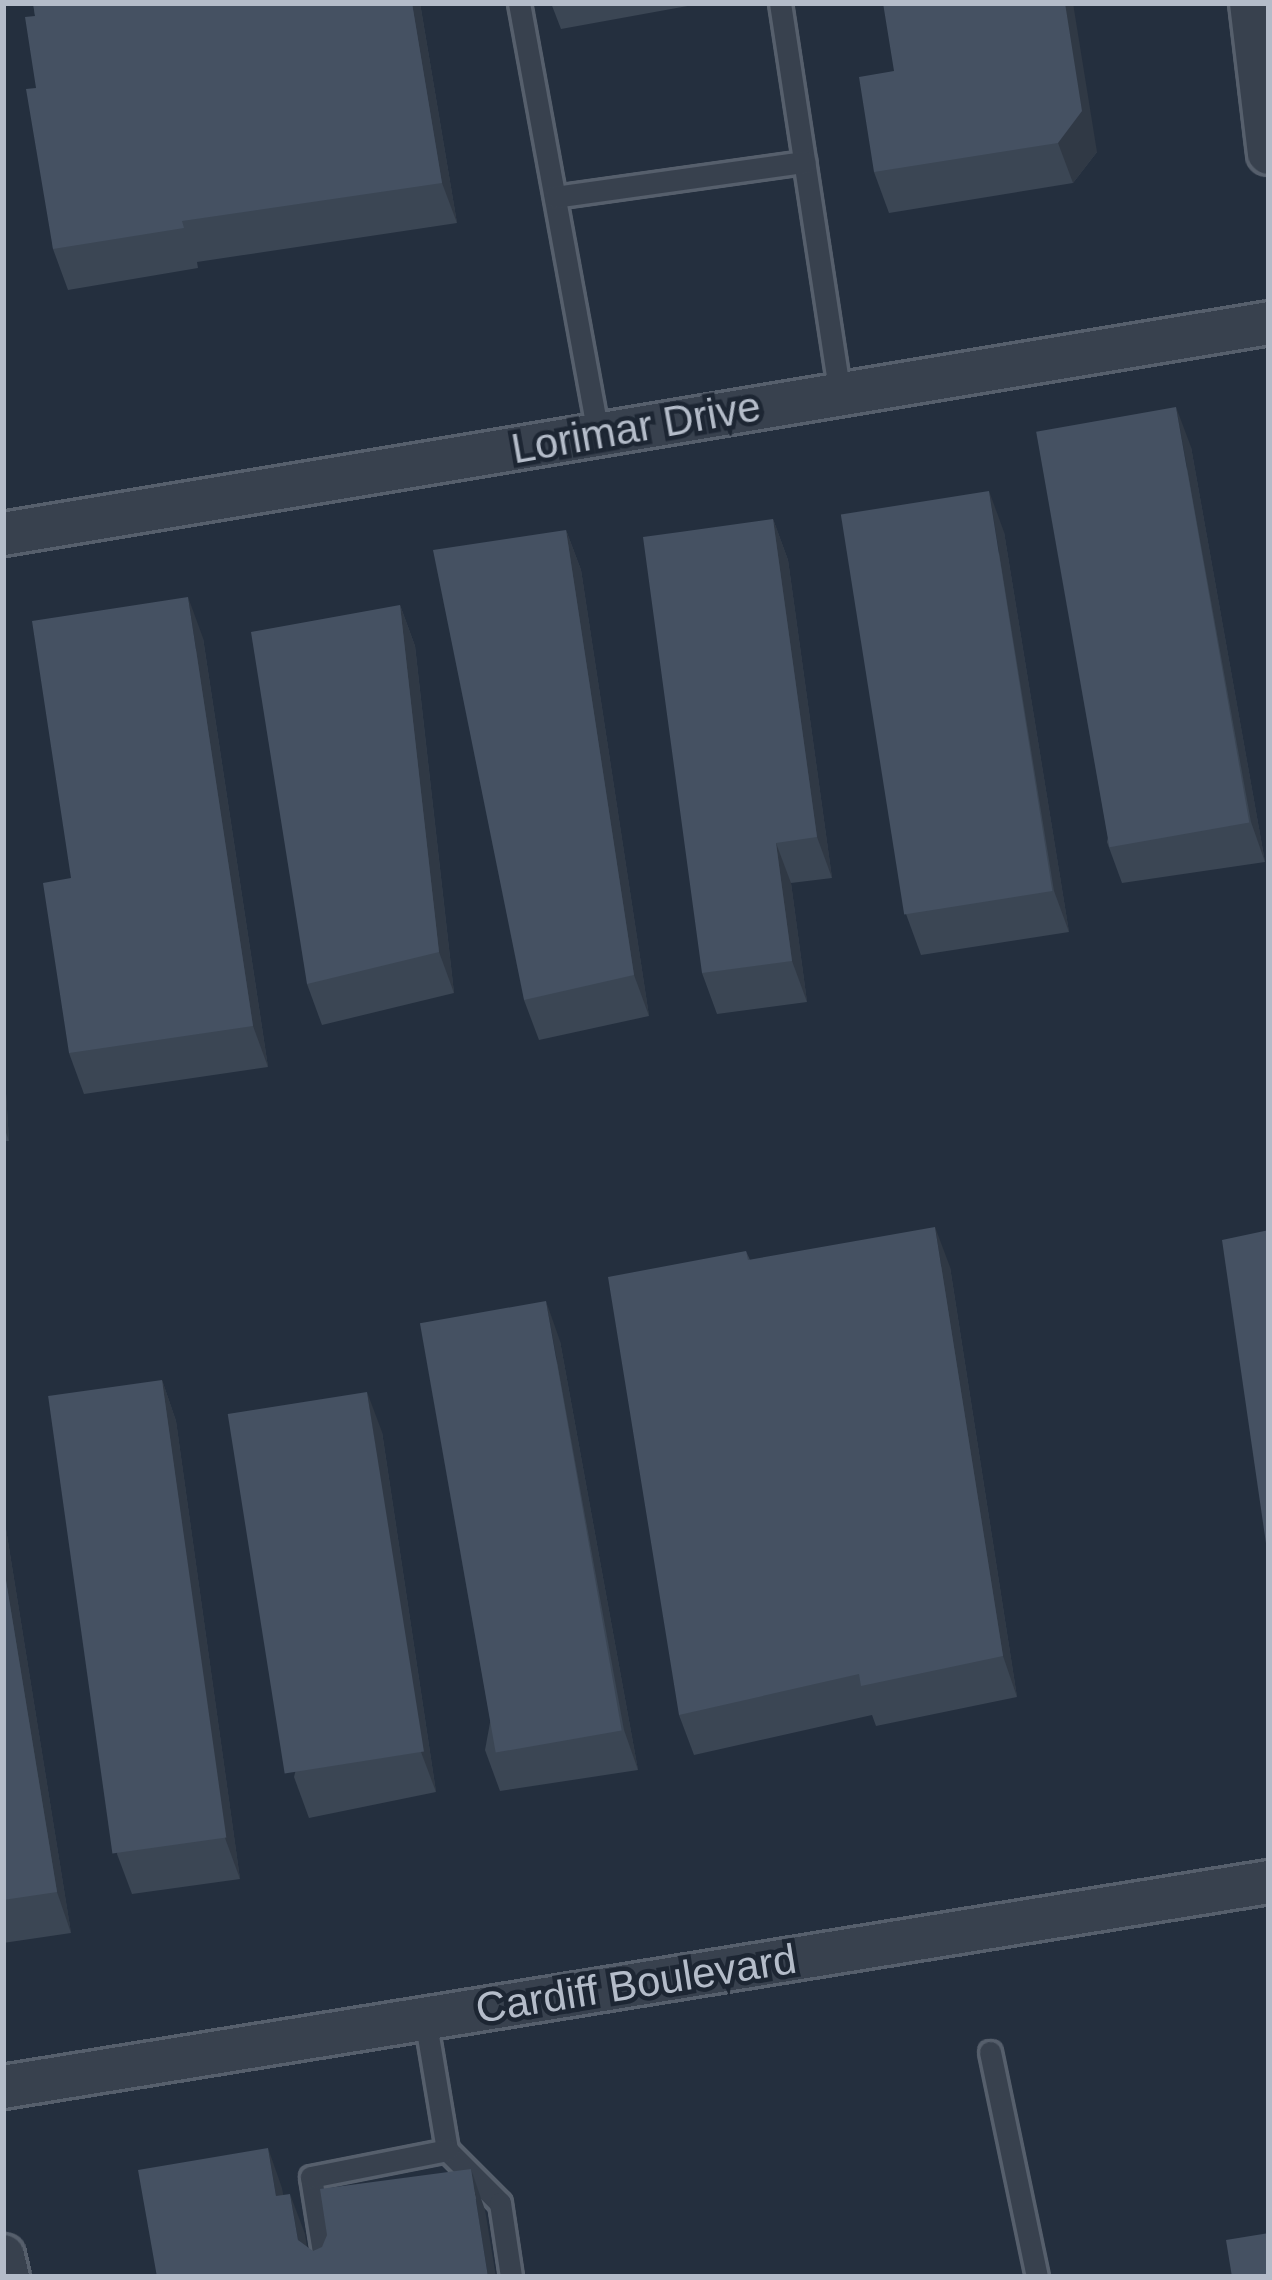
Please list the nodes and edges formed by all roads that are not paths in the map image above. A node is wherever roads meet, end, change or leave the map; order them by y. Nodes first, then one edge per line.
1 (520, 3) edge
2 (780, 3) edge
3 (1251, 3) edge
4 (1269, 153) edge
5 (805, 162) junction
6 (555, 197) junction
7 (1269, 322) edge
8 (840, 394) junction
9 (598, 435) junction
10 (3, 534) edge
11 (1269, 1882) edge
12 (425, 2018) junction
13 (990, 2052) dead end
14 (3, 2086) edge
15 (447, 2150) junction
16 (3, 2256) edge
17 (8, 2277) edge
18 (327, 2277) edge
19 (512, 2277) edge
20 (1037, 2277) edge

1 - 6 lane
2 - 5 lane
3 - 4 street
5 - 6 lane
5 - 8 lane
6 - 9 lane
7 - 8 street, Lorimar Drive
8 - 9 street, Lorimar Drive
9 - 10 street, Lorimar Drive
11 - 12 street, Cardiff Boulevard
12 - 14 street, Cardiff Boulevard
12 - 15 lane
13 - 20 lane
15 - 18 lane
15 - 19 lane
16 - 17 street

